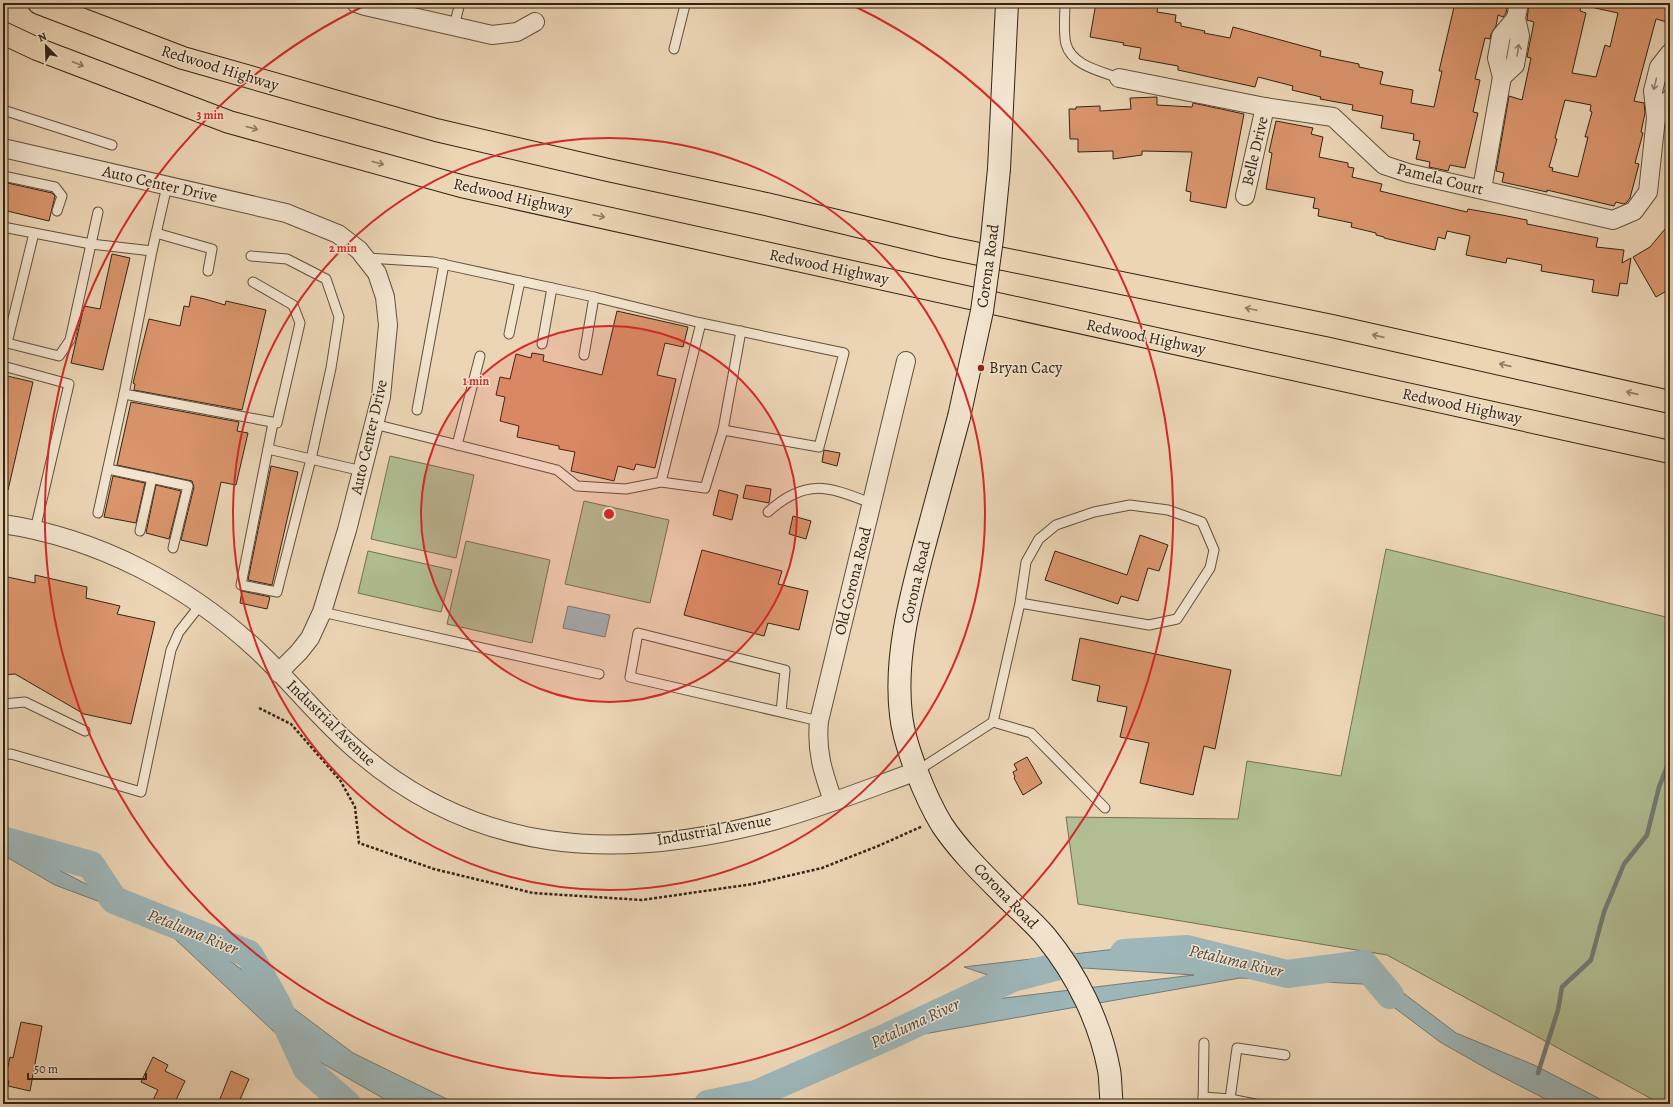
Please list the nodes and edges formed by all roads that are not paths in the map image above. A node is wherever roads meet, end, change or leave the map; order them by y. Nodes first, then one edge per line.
1 (39, 3) edge
2 (356, 3) edge
3 (460, 3) edge
4 (1007, 3) edge
5 (1065, 3) edge
6 (685, 5) dead end
7 (1517, 10) edge
8 (535, 22) dead end
9 (454, 26) junction
10 (3, 33) edge
11 (674, 49) dead end
12 (1670, 54) edge
13 (1119, 78) joint
14 (1670, 99) edge
15 (1264, 107) junction
16 (3, 110) edge
17 (1656, 118) junction
18 (112, 145) dead end
19 (3, 148) edge
20 (3, 176) edge
21 (167, 186) junction
22 (1482, 189) junction
23 (1245, 196) dead end
24 (57, 211) dead end
25 (98, 212) dead end
26 (3, 227) edge
27 (34, 233) junction
28 (156, 233) junction
29 (91, 244) junction
30 (152, 251) junction
31 (251, 256) dead end
32 (365, 258) junction
33 (444, 264) junction
34 (208, 272) dead end
35 (520, 281) junction
36 (253, 282) dead end
37 (552, 288) junction
38 (594, 297) junction
39 (700, 323) junction
40 (741, 331) junction
41 (509, 334) dead end
42 (542, 344) dead end
43 (584, 355) dead end
44 (480, 356) dead end
45 (906, 361) dead end
46 (3, 366) edge
47 (124, 394) junction
48 (1670, 402) edge
49 (418, 410) dead end
50 (274, 423) junction
51 (374, 424) junction
52 (722, 430) junction
53 (457, 445) junction
54 (268, 449) junction
55 (1670, 452) edge
56 (311, 459) junction
57 (108, 468) junction
58 (362, 471) junction
59 (152, 478) junction
60 (661, 482) junction
61 (872, 503) junction
62 (768, 512) dead end
63 (98, 513) dead end
64 (3, 524) edge
65 (35, 530) junction
66 (140, 531) dead end
67 (173, 548) dead end
68 (1020, 603) junction
69 (201, 604) junction
70 (322, 612) junction
71 (278, 672) junction
72 (599, 674) dead end
73 (3, 704) edge
74 (781, 712) junction
75 (819, 721) junction
76 (993, 722) junction
77 (85, 731) dead end
78 (3, 755) edge
79 (917, 771) junction
80 (833, 801) junction
81 (1105, 808) dead end
82 (1204, 1043) dead end
83 (1285, 1055) dead end
84 (1230, 1099) junction
85 (1203, 1101) edge
86 (1112, 1104) edge
87 (1255, 1104) edge

48 -> 1 highway, Redwood Highway
2 - 9 street
3 - 9 lane
4 - 79 main road, Corona Road, bridge
5 - 13 lane
6 - 11 lane
7 - 22 street
8 - 9 street
10 -> 55 highway, Redwood Highway
12 -> 17 street
13 - 15 street, Pamela Court
14 - 17 street
15 - 22 street, Pamela Court
15 - 23 street, Belle Drive
16 - 18 lane
17 - 22 street, Pamela Court
19 - 21 street, Auto Center Drive
20 - 24 lane
21 - 28 lane
21 - 32 street, Auto Center Drive
25 - 29 lane
26 - 27 lane
27 - 29 lane
27 - 29 lane
28 - 30 lane
28 - 34 lane
29 - 30 lane
30 - 47 lane
31 - 56 lane
32 - 33 lane
32 - 51 street, Auto Center Drive
33 - 35 lane
33 - 49 lane
35 - 37 lane
35 - 41 lane
36 - 50 lane
37 - 38 lane
37 - 42 lane
38 - 39 lane
38 - 43 lane
39 - 40 lane
39 - 60 lane
40 - 52 lane
40 - 52 lane
44 - 53 lane
45 - 61 street, Old Corona Road
46 - 65 lane
47 - 50 lane
47 - 57 lane
50 - 54 lane
51 - 53 lane
51 - 58 street, Auto Center Drive
52 - 60 lane
53 - 60 lane
54 - 56 lane
54 - 56 lane
56 - 58 lane
57 - 59 lane
57 - 63 lane
58 - 70 street, Auto Center Drive
59 - 66 lane
59 - 67 lane
61 - 62 lane
61 - 75 street, Old Corona Road
64 - 65 street, Industrial Avenue
65 - 69 street, Industrial Avenue
68 - 68 lane
68 - 76 lane
69 - 71 street, Industrial Avenue
69 - 78 lane
70 - 71 street, Auto Center Drive
70 - 72 lane
71 - 80 street, Industrial Avenue
73 - 77 lane
74 - 74 lane
74 - 75 lane
75 - 80 street, Old Corona Road
76 - 79 lane
76 - 81 lane
79 - 80 street, Industrial Avenue
79 - 86 main road, Corona Road
82 - 85 lane
83 - 84 lane
84 - 85 lane
84 - 87 lane

